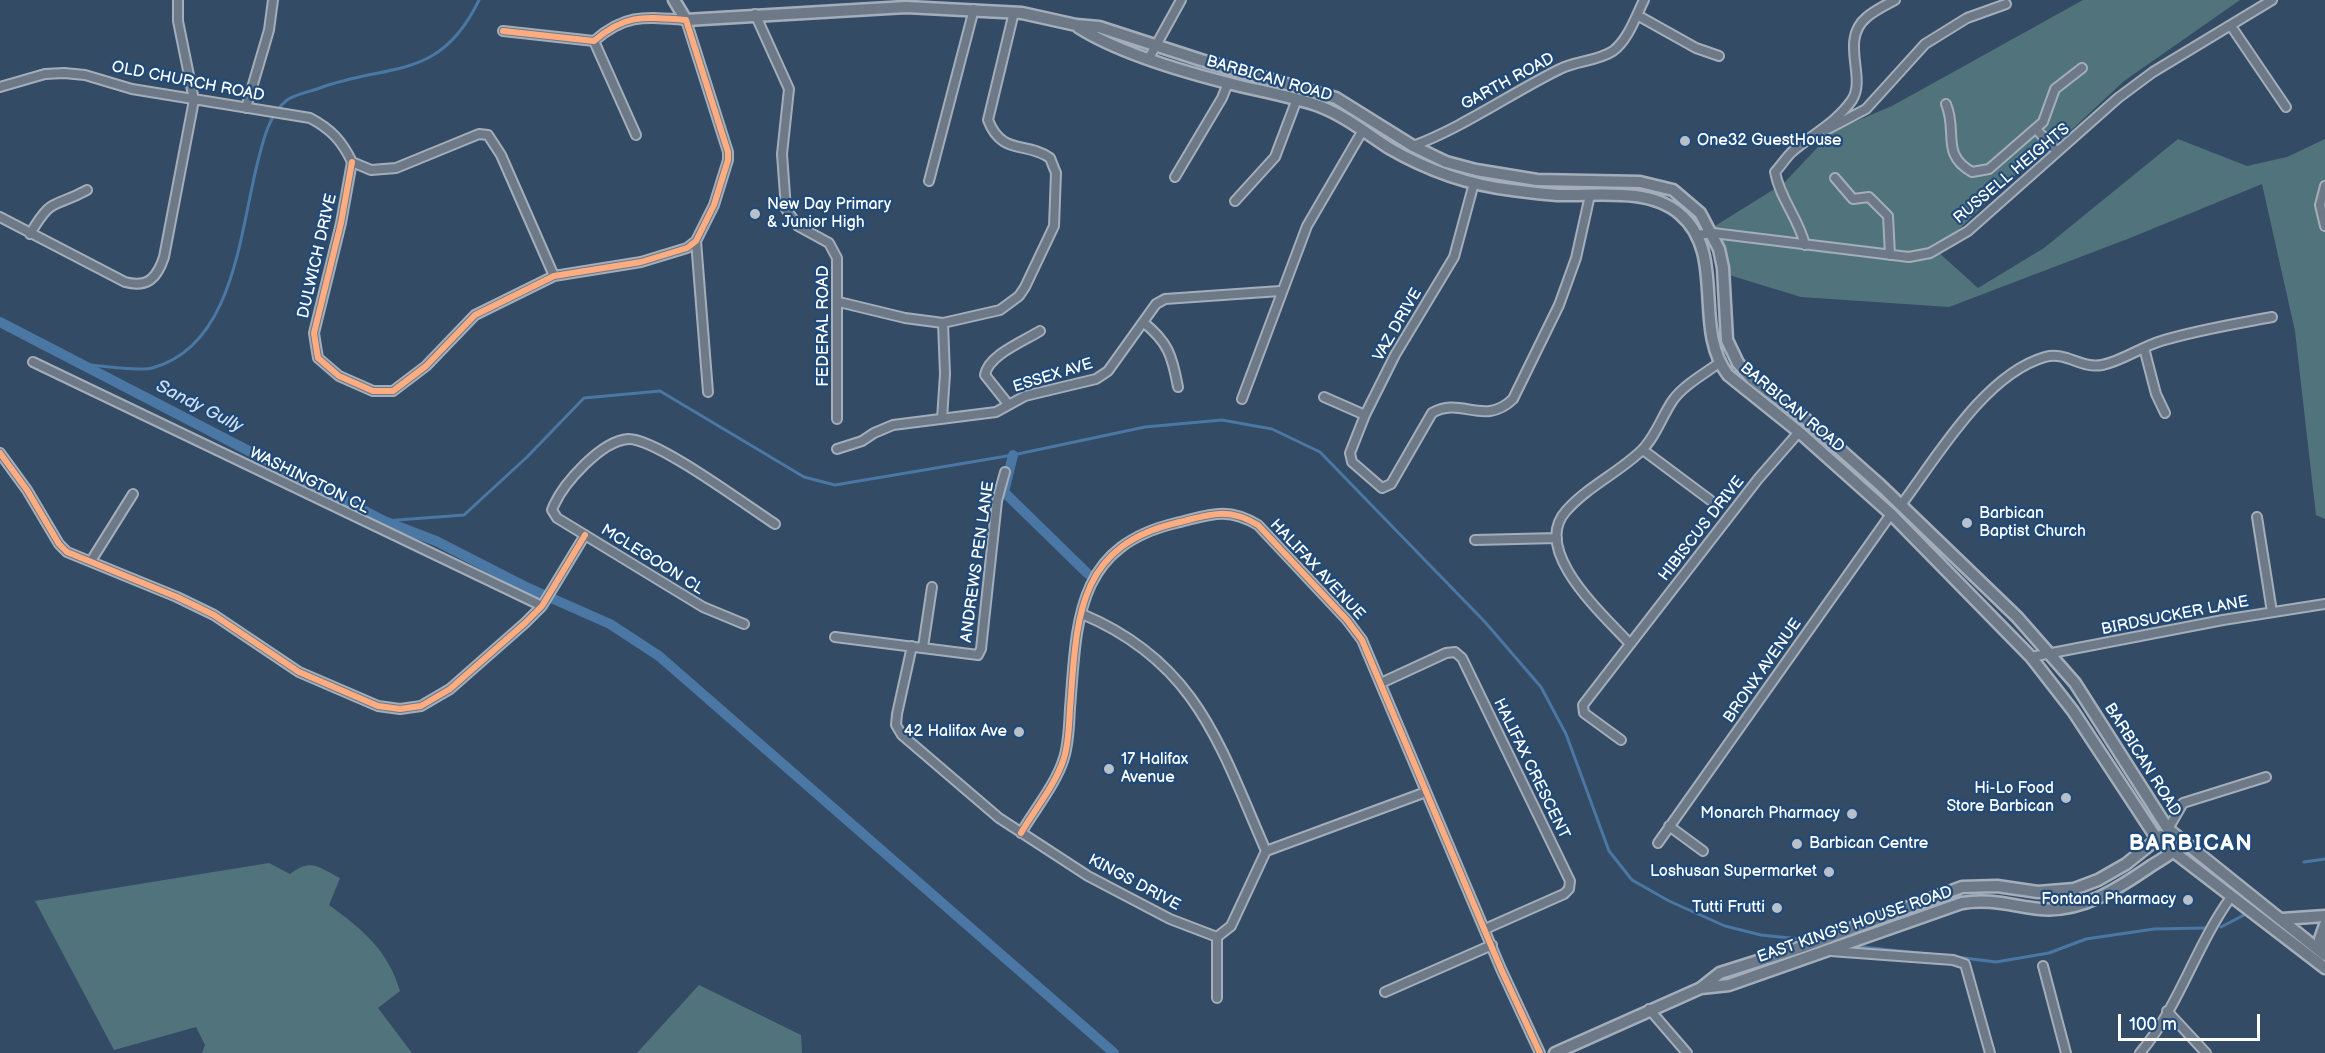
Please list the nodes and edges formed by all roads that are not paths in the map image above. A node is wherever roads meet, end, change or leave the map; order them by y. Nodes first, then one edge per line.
1 (178, 0) edge
2 (273, 0) edge
3 (674, 0) edge
4 (1180, 0) edge
5 (1644, 0) edge
6 (1895, 0) edge
7 (2272, 0) edge
8 (2006, 4) dead end
9 (974, 9) junction
10 (1014, 12) junction
11 (755, 14) junction
12 (1637, 15) junction
13 (686, 20) junction
14 (1076, 25) junction
15 (2231, 26) junction
16 (503, 31) dead end
17 (594, 41) junction
18 (1155, 46) junction
19 (1719, 56) dead end
20 (1149, 58) junction
21 (2082, 68) dead end
22 (1228, 83) junction
23 (0, 87) edge
24 (1297, 99) junction
25 (194, 100) junction
26 (1946, 104) dead end
27 (2286, 107) dead end
28 (246, 108) junction
29 (2036, 129) junction
30 (1363, 130) junction
31 (1818, 134) junction
32 (636, 135) dead end
33 (1413, 146) junction
34 (2057, 152) junction
35 (352, 162) junction
36 (1175, 177) dead end
37 (1835, 178) dead end
38 (929, 181) dead end
39 (1474, 183) junction
40 (2325, 186) edge
41 (87, 190) dead end
42 (1590, 195) junction
43 (1235, 201) dead end
44 (0, 217) edge
45 (2325, 226) edge
46 (1713, 233) junction
47 (30, 234) junction
48 (1697, 235) junction
49 (696, 241) junction
50 (1805, 245) junction
51 (1890, 255) junction
52 (554, 276) junction
53 (1280, 291) junction
54 (838, 302) junction
55 (2272, 317) dead end
56 (1143, 322) junction
57 (943, 323) junction
58 (1040, 331) dead end
59 (2144, 348) junction
60 (33, 362) dead end
61 (1719, 363) junction
62 (1178, 387) dead end
63 (708, 392) dead end
64 (1324, 397) dead end
65 (1242, 399) dead end
66 (1008, 404) junction
67 (2165, 413) dead end
68 (1365, 415) junction
69 (837, 419) dead end
70 (942, 419) junction
71 (1799, 432) junction
72 (837, 449) dead end
73 (1643, 450) junction
74 (0, 453) edge
75 (1005, 472) dead end
76 (133, 494) dead end
77 (1710, 500) dead end
78 (1901, 505) junction
79 (1891, 514) junction
80 (2257, 517) dead end
81 (775, 524) dead end
82 (585, 535) junction
83 (1557, 538) junction
84 (1475, 540) dead end
85 (91, 561) junction
86 (932, 587) dead end
87 (2325, 604) edge
88 (542, 606) junction
89 (2272, 612) junction
90 (1082, 614) junction
91 (744, 624) dead end
92 (835, 637) dead end
93 (1630, 644) junction
94 (912, 646) junction
95 (922, 647) junction
96 (2051, 654) junction
97 (2031, 657) junction
98 (1381, 683) junction
99 (1622, 740) dead end
100 (2266, 777) dead end
101 (1426, 792) junction
102 (1669, 826) junction
103 (2168, 829) junction
104 (1021, 833) junction
105 (2157, 839) junction
106 (2181, 842) junction
107 (1658, 843) dead end
108 (1266, 851) junction
109 (1703, 851) dead end
110 (2174, 851) junction
111 (2231, 897) junction
112 (2325, 916) edge
113 (2282, 919) junction
114 (2325, 925) edge
115 (1485, 929) junction
116 (2275, 931) junction
117 (1217, 936) junction
118 (1492, 945) junction
119 (1830, 950) junction
120 (2324, 953) edge
121 (2043, 966) dead end
122 (2325, 968) edge
123 (1701, 988) junction
124 (1385, 992) dead end
125 (1217, 998) dead end
126 (1649, 1009) junction
127 (2167, 1011) junction
128 (1540, 1053) edge
129 (1555, 1053) edge
130 (1687, 1053) edge
131 (1990, 1053) edge
132 (2066, 1053) edge
133 (2140, 1053) edge
134 (2206, 1053) edge

1 - 25 street
2 - 28 street
3 - 13 main road
4 - 18 street
5 - 12 street, GARTH ROAD
6 - 31 street
7 - 15 street, RUSSELL HEIGHTS
8 - 31 street
9 - 10 main road, BARBICAN ROAD
9 - 11 main road, BARBICAN ROAD
9 - 38 street
10 - 14 main road, BARBICAN ROAD
10 - 57 street
11 - 13 main road, BARBICAN ROAD
11 - 54 street, FEDERAL ROAD
12 - 19 street
12 - 33 street, GARTH ROAD
13 - 17 street
13 - 49 street
14 - 18 main road, BARBICAN ROAD
14 - 20 main road, BARBICAN ROAD
15 - 27 street
15 - 34 street, RUSSELL HEIGHTS
16 - 17 street
17 - 32 street
18 - 20 street
18 - 33 main road, BARBICAN ROAD
20 - 22 main road, BARBICAN ROAD
21 - 29 street
22 - 24 main road, BARBICAN ROAD
22 - 36 street
23 - 25 street, OLD CHURCH ROAD
24 - 30 main road, BARBICAN ROAD
24 - 43 street
25 - 28 street, OLD CHURCH ROAD
25 - 47 street
26 - 29 street
28 - 35 street, OLD CHURCH ROAD
29 - 34 street
30 - 39 main road, BARBICAN ROAD
30 - 53 street
31 - 50 street
33 - 46 main road, BARBICAN ROAD
34 - 51 street, RUSSELL HEIGHTS
35 - 52 street
35 - 52 street, DULWICH DRIVE
37 - 51 street
39 - 42 main road, BARBICAN ROAD
39 - 68 street, VAZ DRIVE
40 - 45 street
41 - 47 street
42 - 48 main road, BARBICAN ROAD
42 - 68 street, VAZ DRIVE
44 - 47 street
46 - 48 street, RUSSELL HEIGHTS
46 - 50 street, RUSSELL HEIGHTS
46 - 78 main road, BARBICAN ROAD
48 - 61 main road, BARBICAN ROAD
49 - 52 street, DULWICH DRIVE
49 - 63 street
50 - 51 street, RUSSELL HEIGHTS
53 - 56 street, ESSEX AVE
53 - 65 street
54 - 57 street
54 - 69 street, FEDERAL ROAD
55 - 59 street
56 - 62 street
56 - 66 street, ESSEX AVE
57 - 70 street
58 - 66 street
59 - 67 street
59 - 78 street
60 - 88 street, WASHINGTON CL
61 - 71 main road, BARBICAN ROAD
61 - 73 street
64 - 68 street
66 - 70 street, ESSEX AVE
70 - 72 street, ESSEX AVE
71 - 79 main road, BARBICAN ROAD
71 - 93 street, HIBISCUS DRIVE
73 - 77 street
73 - 83 street
74 - 85 street
75 - 95 street, ANDREWS PEN LANE
76 - 85 street
78 - 96 main road, BARBICAN ROAD
79 - 97 main road, BARBICAN ROAD
79 - 102 street, BRONX AVENUE
80 - 89 street
81 - 82 street, MCLEGOON CL
82 - 88 street
82 - 91 street, MCLEGOON CL
83 - 84 street
83 - 93 street
85 - 88 street
86 - 95 street
87 - 89 street, BIRDSUCKER LANE
89 - 96 street, BIRDSUCKER LANE
90 - 98 street, HALIFAX AVENUE
90 - 104 street, HALIFAX AVENUE
90 - 108 street
92 - 94 street, ANDREWS PEN LANE
93 - 99 street, HIBISCUS DRIVE
94 - 95 street, ANDREWS PEN LANE
94 - 104 street, KINGS DRIVE
96 - 97 street, BIRDSUCKER LANE
96 - 103 main road, BARBICAN ROAD
97 - 105 main road, BARBICAN ROAD
98 - 101 street, HALIFAX AVENUE
98 - 115 street, HALIFAX CRESCENT
100 - 103 street
101 - 108 street
101 - 115 street, HALIFAX AVENUE
102 - 107 street, BRONX AVENUE
102 - 109 street
103 - 105 main road, EAST KING'S HOUSE ROAD
103 - 106 main road, BARBICAN ROAD
104 - 117 street, KINGS DRIVE
105 - 110 main road, BARBICAN ROAD
105 - 123 main road, EAST KING'S HOUSE ROAD
106 - 110 main road, EAST KING'S HOUSE ROAD
106 - 113 main road, BARBICAN ROAD
108 - 117 street
110 - 111 main road, BARBICAN ROAD
110 - 119 main road, EAST KING'S HOUSE ROAD
111 - 116 main road, BARBICAN ROAD
111 - 127 street
112 - 113 main road
113 - 116 main road
113 - 120 main road, BARBICAN ROAD
114 - 120 main road
115 - 118 street, HALIFAX AVENUE
116 - 122 main road, BARBICAN ROAD
117 - 125 street
118 - 124 street
118 - 128 street, HALIFAX AVENUE
119 - 123 main road, EAST KING'S HOUSE ROAD
119 - 131 street
121 - 132 street
123 - 126 main road, EAST KING'S HOUSE ROAD
126 - 129 main road, EAST KING'S HOUSE ROAD
126 - 130 street
127 - 133 street
127 - 134 street

